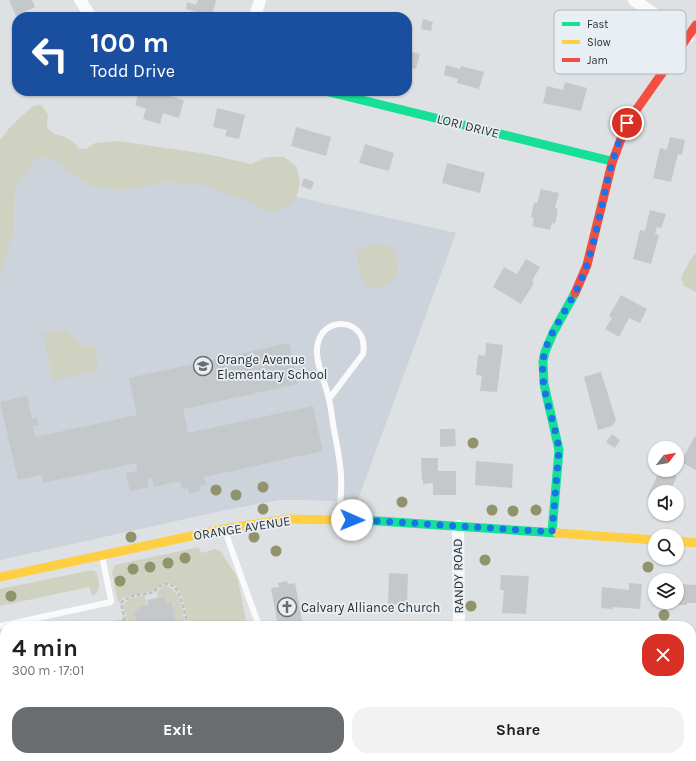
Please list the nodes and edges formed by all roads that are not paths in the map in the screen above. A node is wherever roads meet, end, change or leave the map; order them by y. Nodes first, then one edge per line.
1 (80, 0) edge
2 (260, 0) edge
3 (634, 0) edge
4 (649, 10) edge
5 (88, 12) edge
6 (256, 12) edge
7 (696, 25) edge
8 (688, 37) joint
9 (686, 40) edge
10 (662, 74) edge
11 (345, 96) edge
12 (611, 161) junction
13 (329, 399) junction
14 (339, 520) junction
15 (458, 526) junction
16 (224, 529) junction
17 (552, 532) junction
18 (648, 539) edge
19 (684, 542) edge
20 (696, 543) edge
21 (102, 556) junction
22 (0, 577) edge
23 (23, 621) edge
24 (257, 621) edge
25 (459, 621) edge

1 - 5 street
2 - 6 street
3 - 4 street
7 - 8 street
8 - 9 street
10 - 12 street
11 - 12 street, LORI DRIVE
12 - 17 street
13 - 13 lane
13 - 14 lane
14 - 15 street, ORANGE AVENUE
14 - 16 street, ORANGE AVENUE
15 - 17 street, ORANGE AVENUE
15 - 25 street, RANDY ROAD
16 - 21 street, ORANGE AVENUE
16 - 24 lane
17 - 18 street, ORANGE AVENUE
19 - 20 street
21 - 22 street, ORANGE AVENUE
21 - 23 lane

